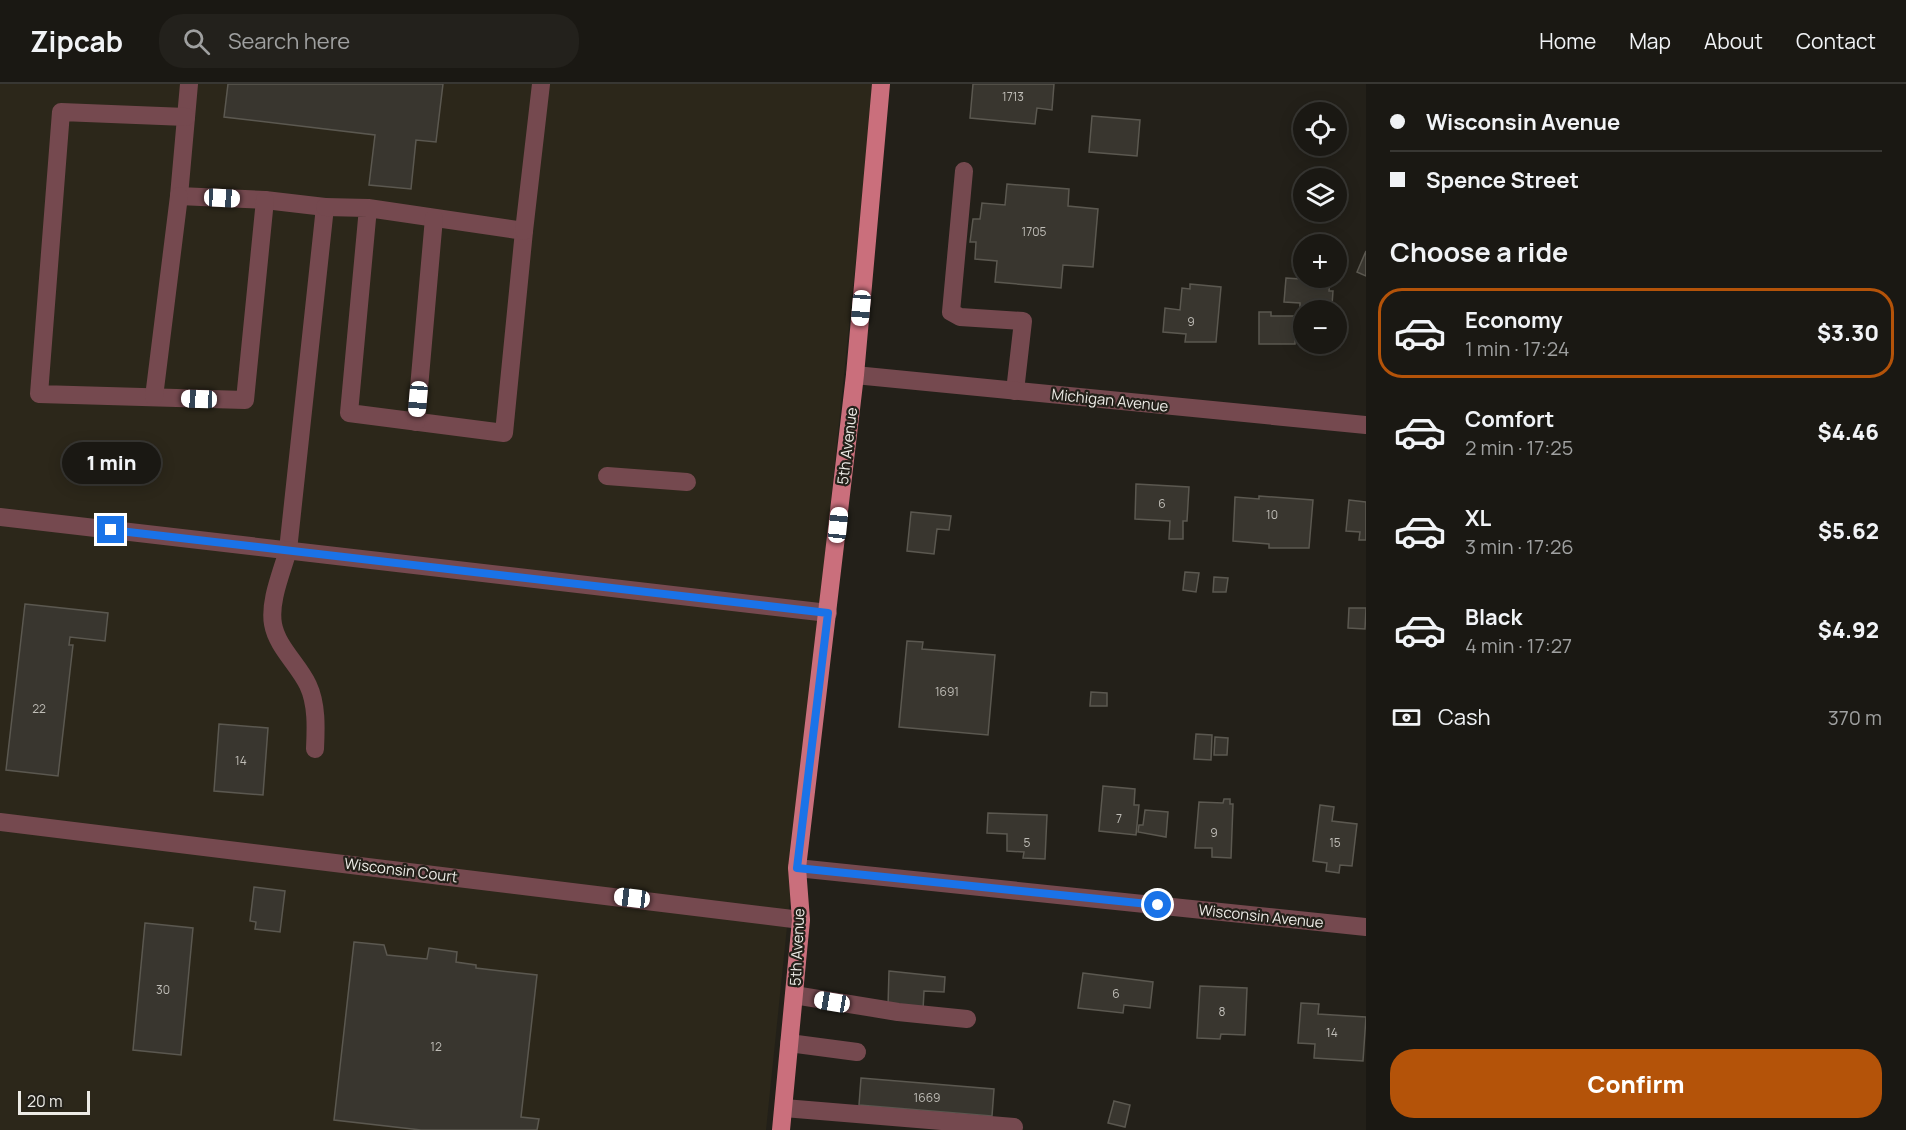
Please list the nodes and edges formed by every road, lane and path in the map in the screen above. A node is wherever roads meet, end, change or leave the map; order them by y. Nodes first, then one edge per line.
1 (189, 84) edge
2 (541, 84) edge
3 (881, 84) edge
4 (186, 117) junction
5 (964, 171) dead end
6 (179, 196) junction
7 (265, 200) junction
8 (325, 207) junction
9 (368, 208) junction
10 (434, 218) junction
11 (524, 231) junction
12 (855, 375) junction
13 (1015, 391) junction
14 (154, 397) junction
15 (416, 422) junction
16 (1366, 425) edge
17 (607, 476) dead end
18 (687, 482) dead end
19 (0, 517) edge
20 (288, 550) junction
21 (828, 613) junction
22 (315, 749) dead end
23 (0, 822) edge
24 (797, 868) junction
25 (801, 920) junction
26 (1366, 927) edge
27 (794, 995) junction
28 (967, 1019) dead end
29 (789, 1043) junction
30 (857, 1052) dead end
31 (784, 1108) junction
32 (1014, 1127) dead end
33 (782, 1130) edge

1 - 4 street
2 - 11 street
3 - 12 main road, 5th Avenue
4 - 6 street
4 - 14 street
5 - 13 street
6 - 7 street
6 - 14 street
7 - 8 street
7 - 14 street
8 - 9 street
8 - 20 street
9 - 10 street
9 - 15 street
10 - 11 street
10 - 15 street
11 - 15 street
12 - 13 street, Michigan Avenue
12 - 21 main road, 5th Avenue
13 - 16 street, Michigan Avenue
17 - 18 street
19 - 20 street
20 - 21 street
20 - 22 street
21 - 24 main road, 5th Avenue
23 - 25 street, Wisconsin Court
24 - 25 main road, 5th Avenue
24 - 26 street, Wisconsin Avenue
25 - 27 main road, 5th Avenue
27 - 28 street
27 - 29 main road, 5th Avenue
29 - 30 street
29 - 31 main road, 5th Avenue
31 - 32 street
31 - 33 main road, 5th Avenue

